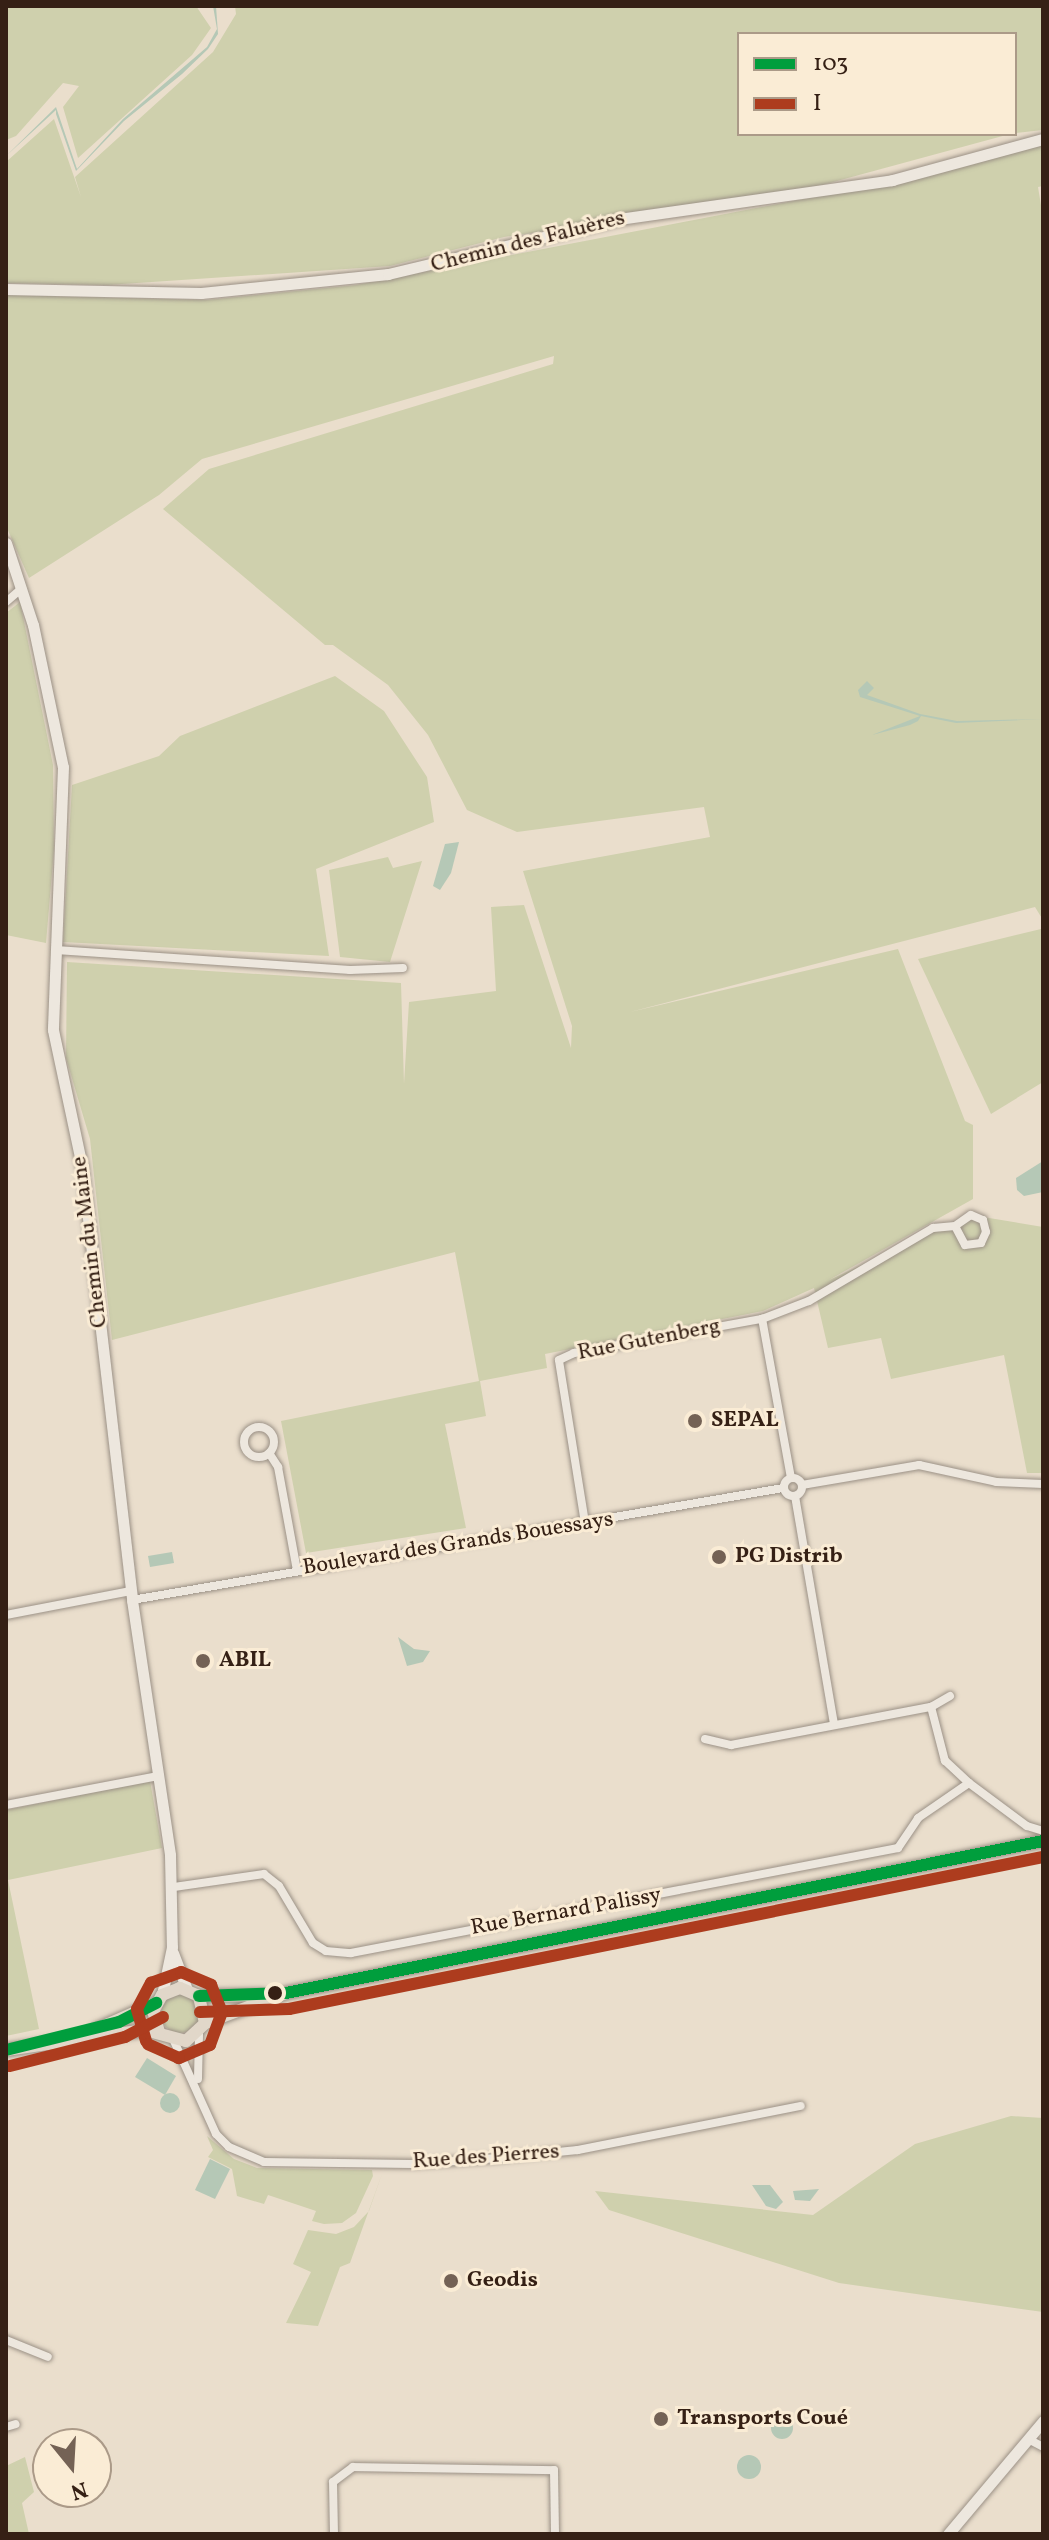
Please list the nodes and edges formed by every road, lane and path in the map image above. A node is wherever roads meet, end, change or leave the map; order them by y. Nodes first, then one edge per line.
1 (1043, 139) edge
2 (6, 289) edge
3 (6, 543) edge
4 (23, 588) junction
5 (6, 602) edge
6 (56, 950) junction
7 (403, 968) dead end
8 (955, 1226) dead end
9 (762, 1319) junction
10 (269, 1453) dead end
11 (791, 1478) junction
12 (1043, 1484) edge
13 (802, 1485) junction
14 (783, 1488) junction
15 (795, 1496) junction
16 (585, 1523) junction
17 (297, 1571) junction
18 (132, 1596) junction
19 (6, 1615) edge
20 (950, 1696) dead end
21 (931, 1707) junction
22 (834, 1724) junction
23 (705, 1739) dead end
24 (158, 1776) junction
25 (969, 1783) junction
26 (6, 1805) edge
27 (1043, 1831) edge
28 (1043, 1841) edge
29 (174, 1887) junction
30 (172, 1947) junction
31 (193, 1993) junction
32 (286, 1993) junction
33 (159, 1999) junction
34 (202, 2028) junction
35 (159, 2032) junction
36 (71, 2037) junction
37 (174, 2041) junction
38 (6, 2050) edge
39 (199, 2096) junction
40 (801, 2106) dead end
41 (6, 2340) edge
42 (48, 2357) dead end
43 (1043, 2421) edge
44 (1030, 2440) junction
45 (1043, 2447) edge
46 (334, 2534) edge
47 (555, 2534) edge
48 (948, 2534) edge

1 - 2 street, Chemin des Faluères
3 - 4 street, Chemin du Maine
4 - 5 street
4 - 6 street, Chemin du Maine
6 - 7 street
6 - 18 street, Chemin du Maine
8 - 9 street, Rue Gutenberg
9 - 11 street
9 - 16 street, Rue Gutenberg
10 - 17 street
11 - 13 street
11 - 14 street
12 - 13 street
13 - 15 street
14 - 15 street
14 - 16 street, Boulevard des Grands Bouessays
15 - 22 street
16 - 17 street, Boulevard des Grands Bouessays
17 - 18 street, Boulevard des Grands Bouessays
18 - 19 street, Boulevard des Grands Bouessays
18 - 24 street, Chemin du Maine
20 - 21 street
21 - 22 street
21 - 25 street
22 - 23 street
24 - 26 street
24 - 29 street, Chemin du Maine
25 - 27 street
25 - 29 street, Rue Bernard Palissy
28 - 32 main road
29 - 30 street, Chemin du Maine
30 - 31 street, Chemin du Maine
30 - 33 street, Chemin du Maine
31 - 32 main road
31 - 33 main road
31 - 34 main road
32 - 34 main road
33 - 35 main road
33 - 36 main road
34 - 37 main road
34 - 39 street, Rue des Pierres
35 - 36 main road
35 - 37 main road
36 - 38 main road
37 - 39 street, Rue des Pierres
39 - 40 street, Rue des Pierres
41 - 42 street
43 - 44 street
44 - 45 street
44 - 48 street
46 - 47 street

